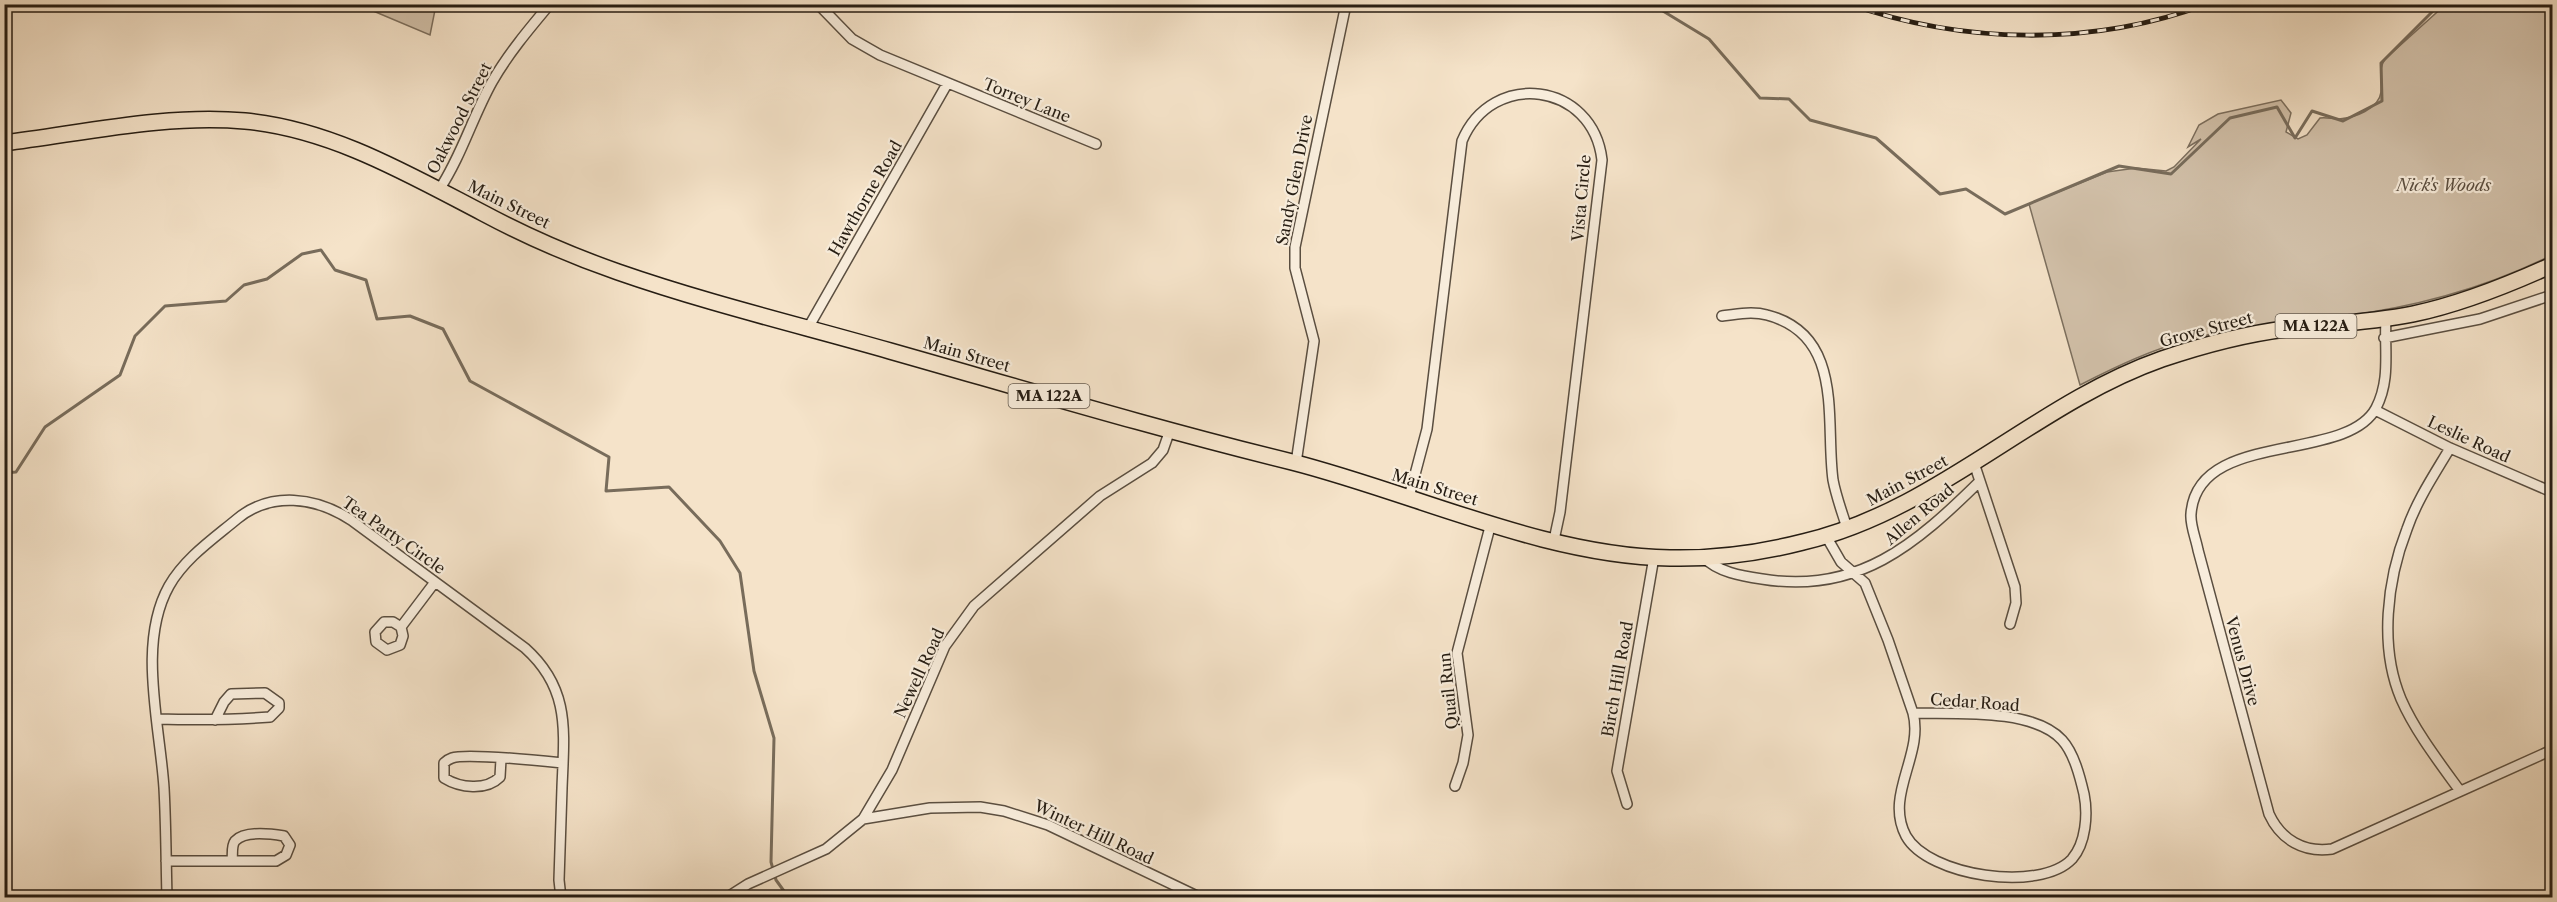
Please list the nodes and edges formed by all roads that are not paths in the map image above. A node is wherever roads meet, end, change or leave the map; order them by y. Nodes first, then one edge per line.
1 (550, 4) edge
2 (818, 4) edge
3 (1345, 9) dead end
4 (947, 84) junction
5 (4, 143) edge
6 (1096, 144) dead end
7 (439, 190) junction
8 (2553, 265) edge
9 (2553, 295) edge
10 (1722, 316) dead end
11 (2386, 318) junction
12 (808, 328) junction
13 (2384, 338) junction
14 (2082, 395) joint
15 (2375, 410) junction
16 (1170, 430) junction
17 (2450, 448) junction
18 (1296, 463) junction
19 (1974, 463) junction
20 (1980, 480) junction
21 (2553, 492) edge
22 (1409, 497) junction
23 (1491, 523) junction
24 (1847, 528) junction
25 (1826, 536) junction
26 (1554, 540) junction
27 (1654, 557) junction
28 (1703, 557) junction
29 (1854, 572) junction
30 (435, 582) junction
31 (2010, 624) dead end
32 (401, 627) dead end
33 (1913, 713) junction
34 (158, 720) junction
35 (216, 720) junction
36 (2553, 750) edge
37 (501, 759) junction
38 (563, 763) junction
39 (1455, 786) dead end
40 (2460, 791) junction
41 (1627, 804) dead end
42 (863, 819) junction
43 (166, 861) junction
44 (232, 861) junction
45 (167, 897) edge
46 (561, 897) edge
47 (726, 897) edge
48 (1201, 897) edge

1 - 7 street, Oakwood Street
2 - 4 street, Torrey Lane
3 - 18 street, Sandy Glen Drive
4 - 6 street, Torrey Lane
4 - 12 street, Hawthorne Road
5 - 7 main road, Main Street / MA 122A
7 - 12 main road, Main Street / MA 122A
8 - 11 main road, Grove Street / MA 122A
9 - 13 street
10 - 24 street
11 - 13 street, Venus Drive
11 - 14 main road, Grove Street / MA 122A
12 - 16 main road, Main Street / MA 122A
13 - 15 street, Venus Drive
14 - 19 main road, Main Street / MA 122A
15 - 17 street, Leslie Road
15 - 40 street, Venus Drive
16 - 18 main road, Main Street / MA 122A
16 - 42 street, Newell Road
17 - 21 street, Leslie Road
17 - 40 street
18 - 22 main road, Main Street / MA 122A
19 - 20 street
19 - 24 main road, Main Street / MA 122A
20 - 29 street, Allen Road
20 - 31 street
22 - 23 main road, Main Street / MA 122A
22 - 26 street, Vista Circle
23 - 26 main road, Main Street / MA 122A
23 - 39 street, Quail Run
24 - 25 main road, Main Street / MA 122A
25 - 28 main road, Main Street / MA 122A
25 - 29 street, Cedar Road
26 - 27 main road, Main Street / MA 122A
27 - 28 main road, Main Street / MA 122A
27 - 41 street, Birch Hill Road
28 - 29 street, Allen Road
29 - 33 street, Cedar Road
30 - 32 street
30 - 34 street, Tea Party Circle
30 - 38 street, Tea Party Circle
33 - 33 street, Cedar Road
34 - 35 street
34 - 43 street, Tea Party Circle
35 - 35 street
36 - 40 street, Venus Drive
37 - 37 street
37 - 38 street
38 - 46 street, Tea Party Circle
42 - 47 street, Newell Road
42 - 48 street, Winter Hill Road
43 - 44 street
43 - 45 street, Tea Party Circle
44 - 44 street

